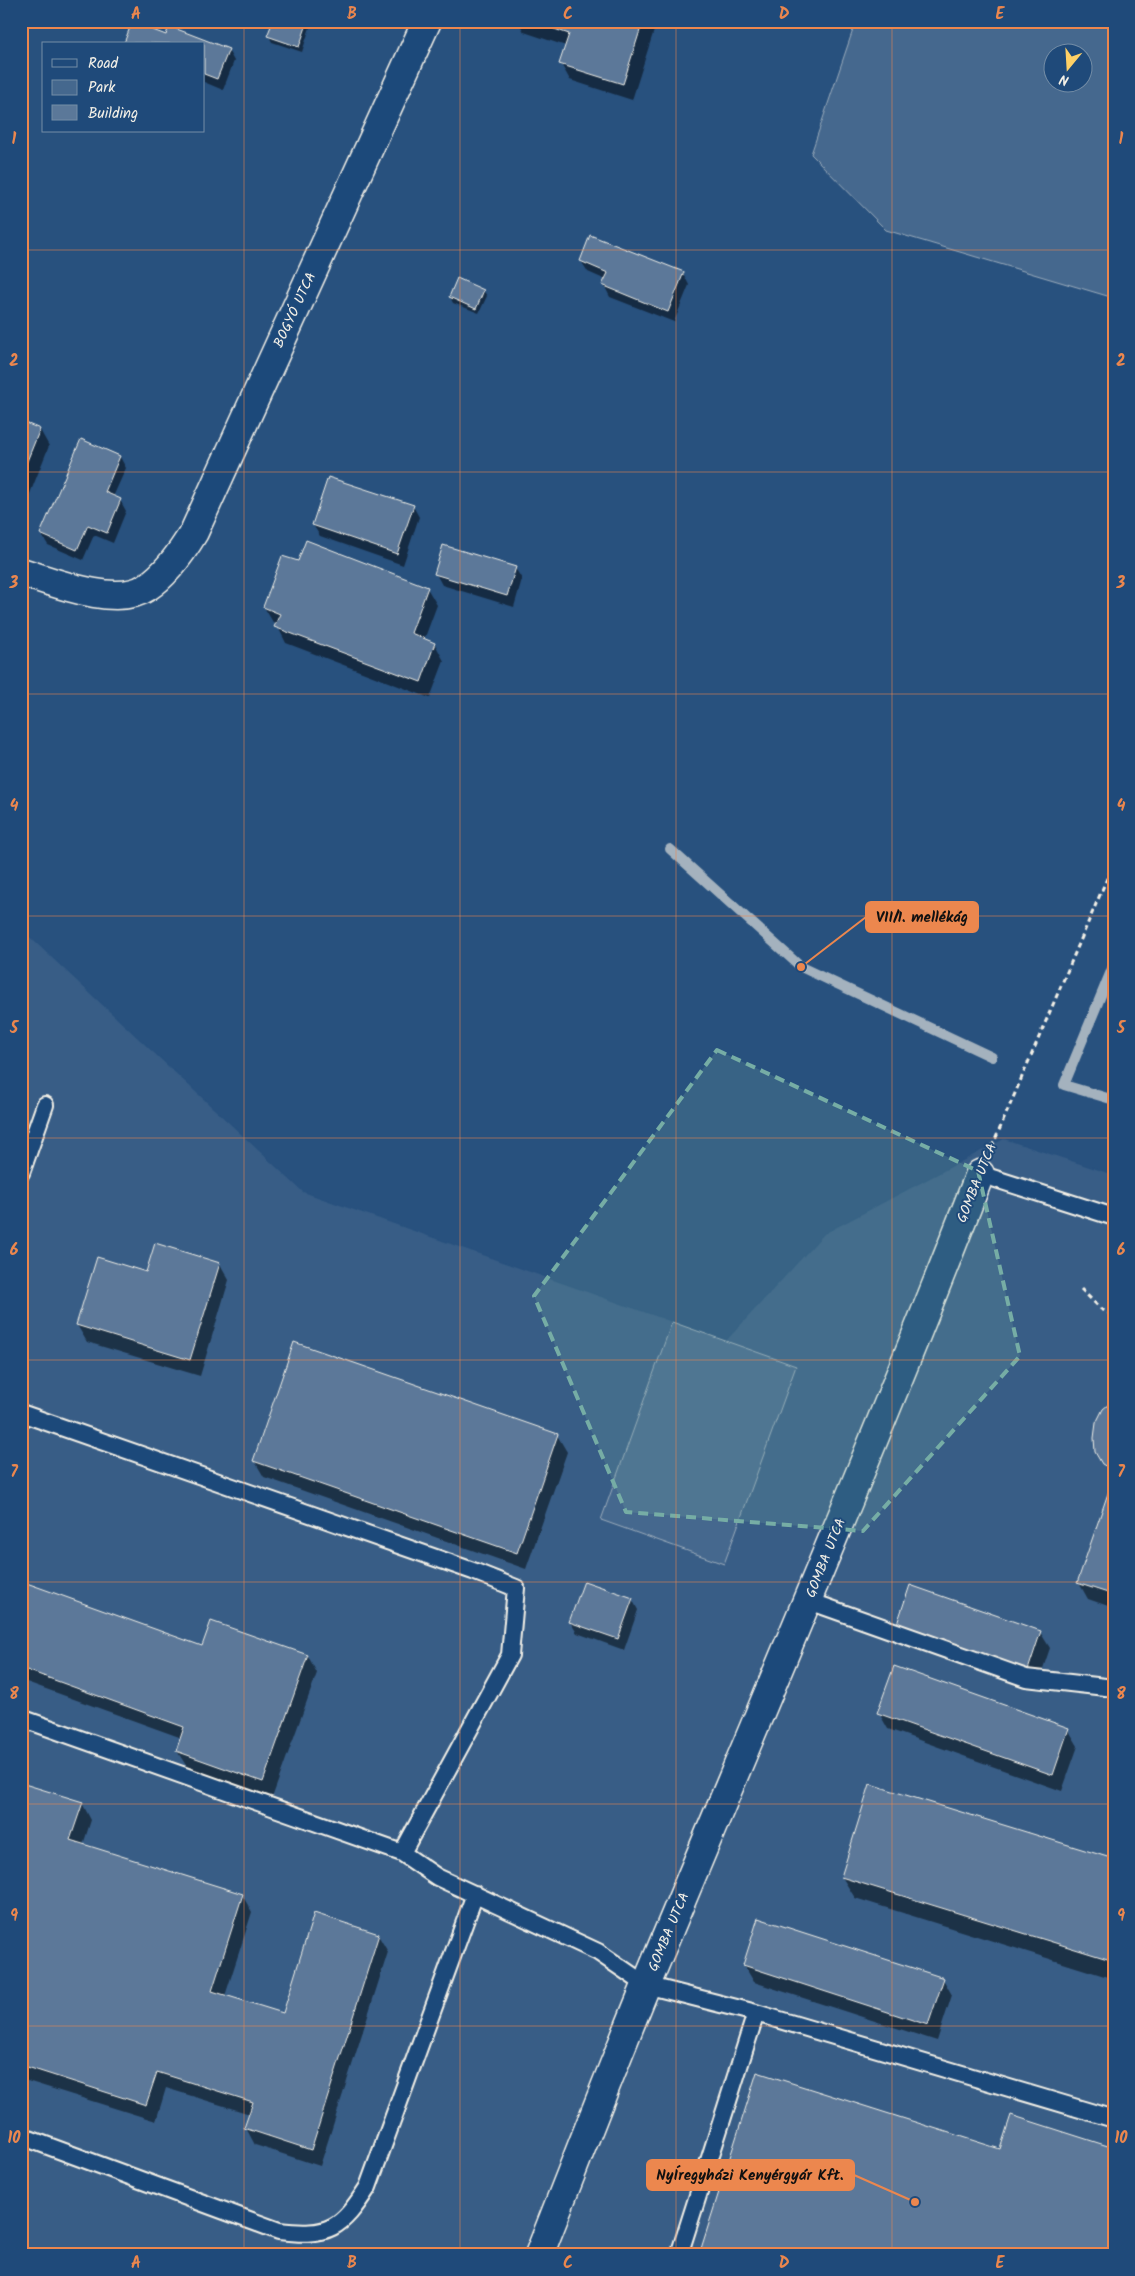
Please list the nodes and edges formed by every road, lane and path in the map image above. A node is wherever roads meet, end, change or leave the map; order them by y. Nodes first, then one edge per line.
1 (421, 23) edge
2 (21, 572) edge
3 (1114, 862) edge
4 (45, 1105) dead end
5 (21, 1173) edge
6 (980, 1174) junction
7 (1114, 1217) edge
8 (1081, 1289) dead end
9 (1114, 1316) edge
10 (21, 1413) edge
11 (809, 1601) junction
12 (1114, 1688) edge
13 (21, 1718) edge
14 (402, 1853) junction
15 (474, 1894) junction
16 (646, 1985) junction
17 (756, 2013) junction
18 (1114, 2119) edge
19 (21, 2136) edge
20 (538, 2255) edge
21 (679, 2255) edge

1 - 2 street, BOGYÓ UTCA
3 - 6 path, GOMBA UTCA
4 - 5 lane
6 - 7 lane
6 - 11 street, GOMBA UTCA
8 - 9 path
10 - 14 lane
11 - 12 lane
11 - 16 street, GOMBA UTCA
13 - 14 lane
14 - 15 lane
15 - 16 lane
15 - 19 lane
16 - 17 lane
16 - 20 street, GOMBA UTCA
17 - 18 lane
17 - 21 lane

